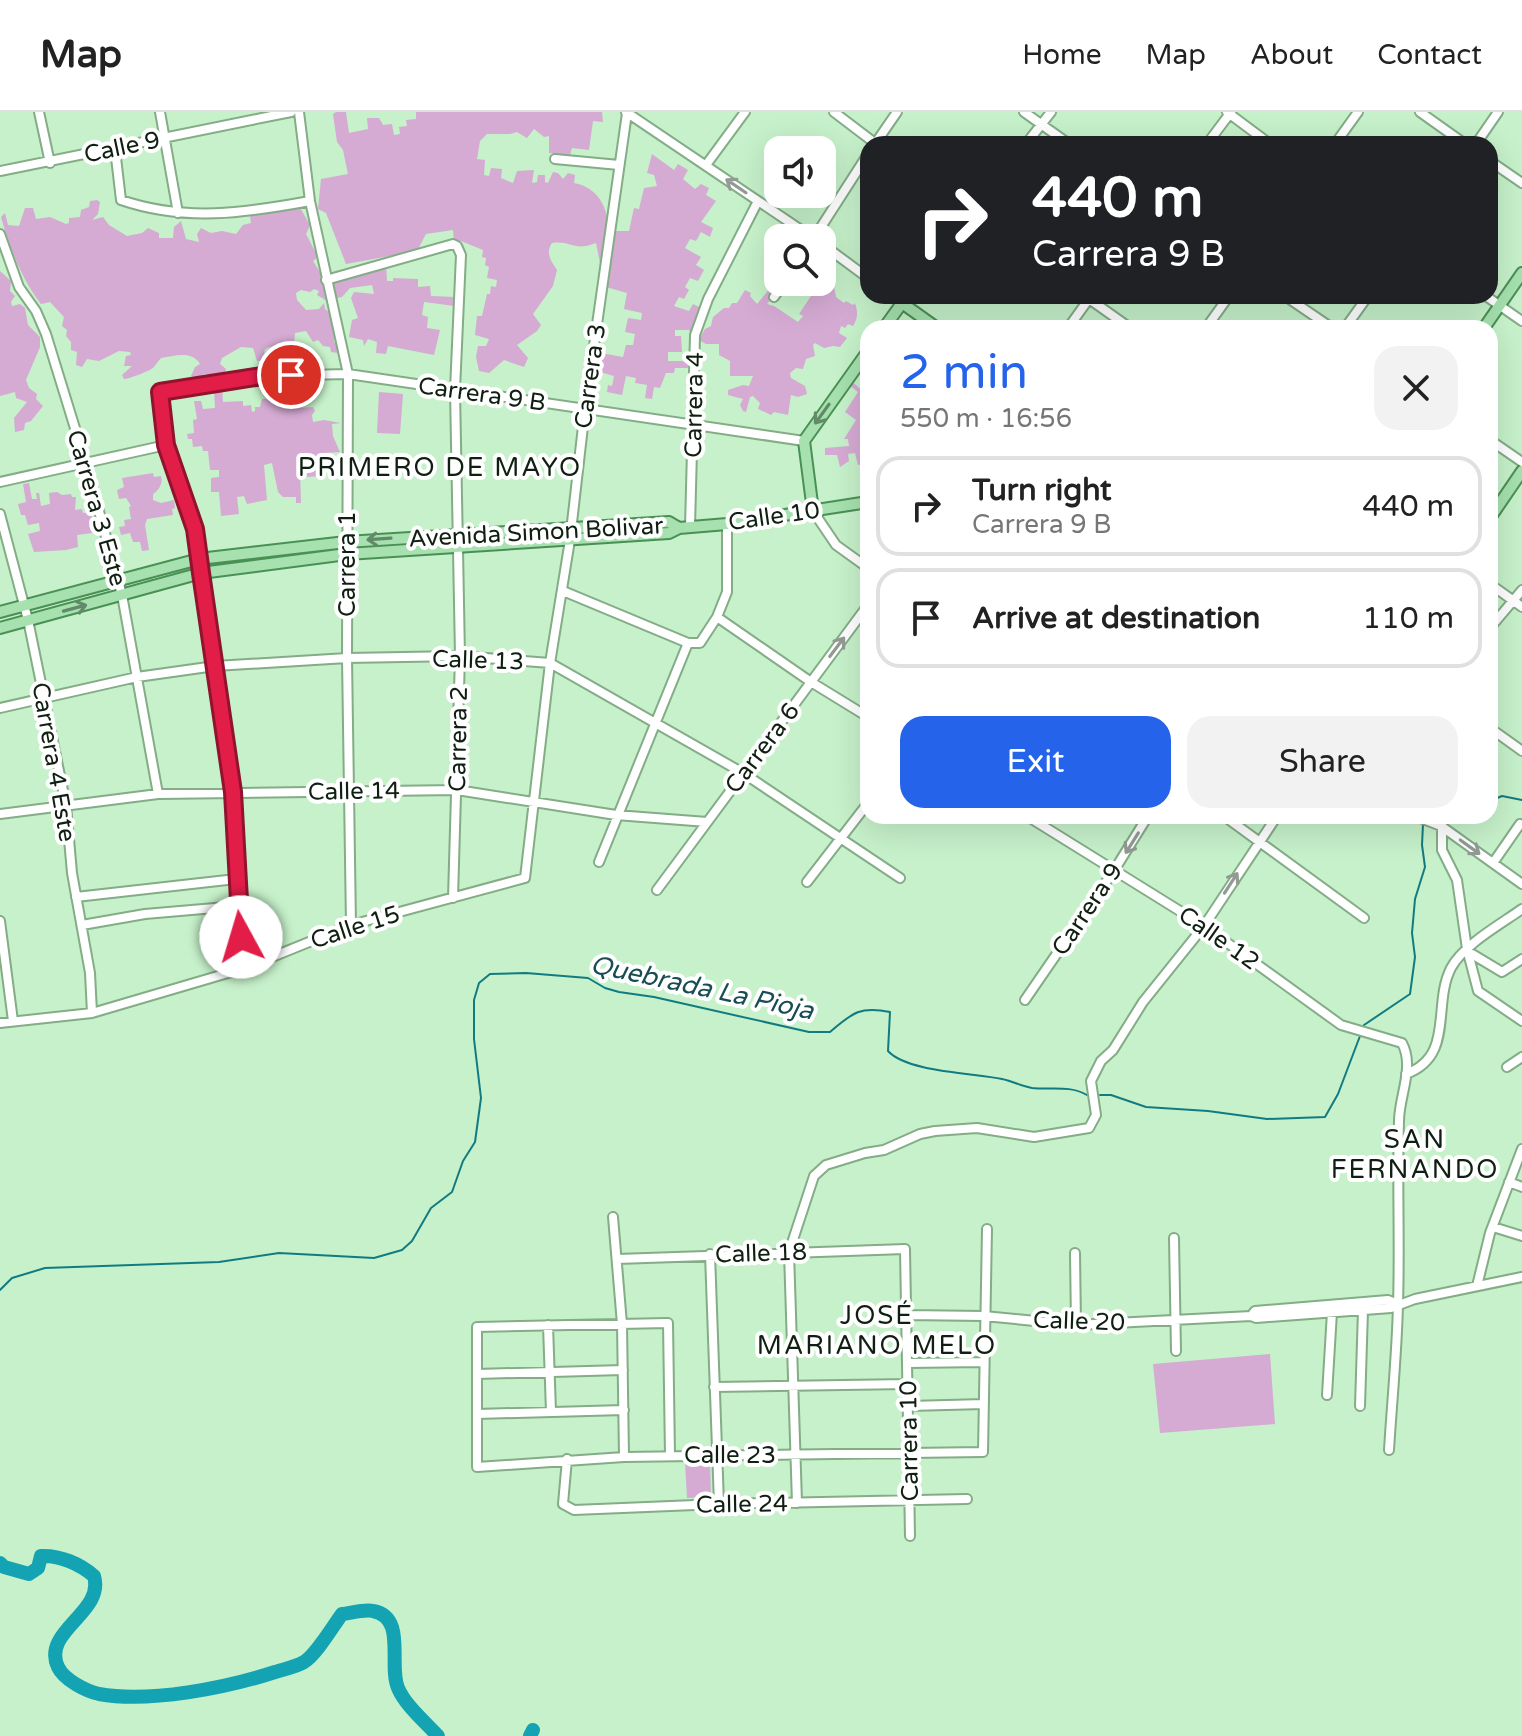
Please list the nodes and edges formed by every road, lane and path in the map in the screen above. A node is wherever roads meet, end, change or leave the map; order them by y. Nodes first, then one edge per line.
1 (39, 112) edge
2 (160, 112) edge
3 (291, 112) edge
4 (299, 112) edge
5 (627, 112) edge
6 (745, 112) edge
7 (834, 112) edge
8 (897, 112) edge
9 (1024, 112) edge
10 (1051, 112) edge
11 (1358, 112) edge
12 (1420, 112) edge
13 (1498, 112) edge
14 (1229, 113) edge
15 (1041, 124) junction
16 (865, 136) edge
17 (880, 136) edge
18 (1032, 136) edge
19 (1058, 136) edge
20 (1213, 136) edge
21 (1259, 136) edge
22 (1341, 136) edge
23 (1454, 136) edge
24 (1482, 136) edge
25 (165, 138) junction
26 (115, 149) junction
27 (555, 159) dead end
28 (50, 163) junction
29 (619, 165) junction
30 (706, 165) junction
31 (860, 166) edge
32 (1498, 166) edge
33 (0, 171) edge
34 (1522, 183) edge
35 (310, 201) junction
36 (758, 201) junction
37 (178, 213) junction
38 (793, 224) edge
39 (823, 224) edge
40 (0, 234) edge
41 (836, 254) edge
42 (860, 272) edge
43 (1522, 273) edge
44 (326, 280) junction
45 (910, 304) edge
46 (1098, 304) edge
47 (1297, 304) edge
48 (1497, 304) edge
49 (1500, 306) junction
50 (928, 320) edge
51 (1119, 320) edge
52 (1320, 320) edge
53 (1490, 320) edge
54 (1522, 321) edge
55 (860, 362) edge
56 (348, 374) junction
57 (455, 390) junction
58 (585, 409) junction
59 (695, 425) junction
60 (804, 441) junction
61 (166, 445) junction
62 (1498, 446) edge
63 (1522, 462) edge
64 (86, 464) junction
65 (1522, 471) edge
66 (0, 482) edge
67 (860, 503) edge
68 (1498, 506) edge
69 (813, 511) junction
70 (0, 514) edge
71 (727, 524) junction
72 (685, 527) junction
73 (458, 535) junction
74 (571, 535) junction
75 (346, 542) junction
76 (458, 548) junction
77 (347, 554) junction
78 (199, 559) junction
79 (860, 562) edge
80 (201, 573) junction
81 (118, 582) junction
82 (1498, 590) edge
83 (1522, 590) edge
84 (563, 591) junction
85 (122, 595) junction
86 (1513, 600) junction
87 (23, 605) junction
88 (1522, 607) edge
89 (0, 612) edge
90 (860, 616) edge
91 (717, 617) junction
92 (1498, 618) edge
93 (28, 620) junction
94 (0, 628) edge
95 (688, 643) junction
96 (460, 656) junction
97 (347, 658) junction
98 (550, 663) junction
99 (215, 666) junction
100 (137, 677) junction
101 (811, 682) junction
102 (44, 697) junction
103 (0, 708) edge
104 (860, 712) edge
105 (655, 721) junction
106 (1498, 734) edge
107 (1522, 751) edge
108 (743, 773) junction
109 (351, 790) junction
110 (457, 790) junction
111 (233, 792) junction
112 (158, 794) junction
113 (533, 801) junction
114 (66, 805) junction
115 (860, 813) edge
116 (0, 814) edge
117 (616, 815) junction
118 (707, 822) junction
119 (1040, 824) edge
120 (1143, 824) edge
121 (1236, 824) edge
122 (1271, 824) edge
123 (1436, 824) edge
124 (1520, 824) dead end
125 (1441, 826) junction
126 (842, 837) junction
127 (1259, 840) junction
128 (599, 862) dead end
129 (1493, 863) junction
130 (1115, 869) junction
131 (525, 878) joint
132 (900, 878) dead end
133 (236, 879) junction
134 (807, 882) dead end
135 (1522, 884) edge
136 (657, 890) dead end
137 (76, 897) junction
138 (453, 898) junction
139 (238, 906) junction
140 (1522, 909) edge
141 (1364, 918) dead end
142 (0, 921) edge
143 (82, 925) junction
144 (351, 925) junction
145 (1204, 926) junction
146 (1468, 952) junction
147 (1522, 959) edge
148 (245, 968) junction
149 (1025, 1000) dead end
150 (92, 1013) junction
151 (13, 1021) junction
152 (1522, 1021) edge
153 (0, 1023) edge
154 (1522, 1057) edge
155 (1507, 1067) dead end
156 (1406, 1074) junction
157 (1522, 1149) edge
158 (1509, 1182) junction
159 (1522, 1187) edge
160 (613, 1217) dead end
161 (1493, 1227) junction
162 (987, 1229) dead end
163 (1522, 1236) edge
164 (1174, 1238) dead end
165 (905, 1249) joint
166 (789, 1252) junction
167 (1075, 1253) dead end
168 (710, 1254) junction
169 (617, 1259) junction
170 (1522, 1277) edge
171 (1477, 1286) junction
172 (1398, 1304) junction
173 (1363, 1310) junction
174 (1332, 1312) junction
175 (907, 1315) junction
176 (984, 1316) junction
177 (1251, 1316) junction
178 (1175, 1321) junction
179 (622, 1324) junction
180 (548, 1325) junction
181 (1076, 1325) junction
182 (1176, 1351) dead end
183 (984, 1362) junction
184 (908, 1363) junction
185 (623, 1370) junction
186 (550, 1372) junction
187 (477, 1374) junction
188 (908, 1384) junction
189 (794, 1386) junction
190 (714, 1387) junction
191 (1327, 1395) dead end
192 (984, 1404) junction
193 (909, 1406) junction
194 (1360, 1406) dead end
195 (624, 1410) junction
196 (551, 1412) junction
197 (477, 1414) junction
198 (1389, 1450) dead end
199 (910, 1453) junction
200 (717, 1455) junction
201 (796, 1455) junction
202 (670, 1456) junction
203 (624, 1457) junction
204 (567, 1459) junction
205 (967, 1499) dead end
206 (909, 1501) junction
207 (797, 1503) junction
208 (719, 1504) junction
209 (910, 1536) dead end

1 - 28 street
2 - 25 street
3 - 25 street, Calle 9
4 - 35 street, Carrera 1
5 - 29 street, Carrera 3
5 - 30 street
6 - 30 street
7 - 16 street
8 - 17 street
9 - 15 street
10 - 15 street
11 - 22 street
12 - 23 street
13 - 24 street
14 - 20 street
14 - 21 street
15 - 18 street
15 - 19 street
25 - 26 street, Calle 9
25 - 37 street
26 - 28 street, Calle 9
26 - 37 street
27 - 29 street
28 - 33 street, Calle 9
29 - 58 street, Carrera 3
36 -> 30 street
31 - 39 street
32 - 34 street
35 - 37 street
35 - 44 street, Carrera 1
36 - 38 street
36 - 59 street, Carrera 4
40 - 64 street, Carrera 3 Este
41 - 42 street
43 - 49 main road
44 - 56 street, Carrera 1
44 - 57 street, Carrera 2
45 - 50 main road
46 - 51 street
47 - 52 street
48 - 49 street
49 - 53 main road
49 - 54 street
55 -> 60 main road
56 - 57 street, Carrera 9 B
56 - 61 street, Carrera 9 B
56 - 75 street, Carrera 1
57 - 58 street, Carrera 9 B
57 - 73 street, Carrera 2
58 - 59 street, Carrera 9 B
58 - 74 street, Carrera 3
59 - 60 street, Carrera 9 B
59 - 72 street, Carrera 4
60 - 69 main road
61 - 64 street
61 - 78 street
62 - 63 street
64 - 66 street
64 - 81 street, Carrera 3 Este
65 - 68 main road
67 - 69 main road, Calle 10
69 - 71 main road, Calle 10
69 - 79 street
70 - 87 street, Carrera 4 Este
71 - 72 main road, Calle 10
71 - 91 street
72 - 74 main road, Avenida Simon Bolivar
73 - 74 main road, Avenida Simon Bolivar
73 -> 75 main road, Avenida Simon Bolivar
73 - 76 street, Carrera 2
74 - 76 main road, Avenida Simon Bolivar
74 - 84 street, Carrera 3
75 - 77 street, Carrera 1
75 - 78 main road, Avenida Simon Bolivar
76 - 77 main road, Avenida Simon Bolivar
76 - 96 street, Carrera 2
77 - 80 main road, Avenida Simon Bolivar
77 - 97 street, Carrera 1
78 - 80 street
78 - 81 main road, Avenida Simon Bolivar
80 - 85 main road, Avenida Simon Bolivar
80 - 99 street
81 - 85 street, Carrera 3 Este
81 - 87 main road, Avenida Simon Bolivar
82 - 86 street
83 - 86 street
84 - 95 street
84 - 98 street, Carrera 3
93 -> 85 main road, Avenida Simon Bolivar
85 - 100 street, Carrera 3 Este
86 - 88 street
86 - 92 street
87 - 89 main road, Avenida Simon Bolivar
87 - 93 street, Carrera 4 Este
101 -> 90 street, Carrera 6
91 - 95 street
91 - 101 street
93 - 94 main road, Avenida Simon Bolivar
93 - 102 street, Carrera 4 Este
95 - 105 street
96 - 97 street, Calle 13
96 - 98 street, Calle 13
96 - 110 street, Carrera 2
97 - 99 street, Calle 13
97 - 109 street, Carrera 1
98 - 105 street, Calle 13
98 - 113 street, Carrera 3
99 - 100 street, Calle 13
99 - 111 street
100 - 102 street, Calle 13
100 - 112 street, Carrera 3 Este
101 - 104 street
101 - 108 street, Carrera 6
102 - 103 street, Calle 13
102 - 114 street, Carrera 4 Este
105 - 108 street, Calle 13
105 - 117 street
106 - 107 street
108 - 118 street, Carrera 6
108 - 126 street, Calle 13
109 - 110 street, Calle 14
109 - 111 street, Calle 14
109 - 144 street, Carrera 1
110 - 113 street, Calle 14
110 - 138 street, Carrera 2
111 - 112 street, Calle 14
111 - 133 street
112 - 114 street, Calle 14
113 - 117 street, Calle 14
113 - 131 street, Carrera 3
114 - 116 street, Calle 14
114 - 137 street, Carrera 4 Este
115 - 126 street
117 - 118 street, Calle 14
117 - 128 street
118 - 136 street, Carrera 6
119 - 130 street, Calle 12
120 -> 130 street, Carrera 9
121 - 127 street
122 - 127 street
123 - 125 street
124 - 129 street
125 -> 129 street
125 - 146 street
126 - 132 street, Calle 13
126 - 134 street
127 - 141 street
145 -> 127 street
129 - 135 street
130 - 145 street, Calle 12
130 - 149 street, Carrera 9
131 - 138 street, Calle 15
133 - 137 street
133 - 139 street
137 - 143 street, Carrera 4 Este
138 - 144 street, Calle 15
139 - 143 street
139 - 148 street
140 - 146 street
142 - 151 street
143 - 150 street, Carrera 4 Este
144 - 148 street, Calle 15
145 - 156 street, Calle 12
145 - 166 street
146 - 147 street
146 - 152 street
146 - 156 street
148 - 150 street, Calle 15
150 - 151 street, Calle 15
151 - 153 street, Calle 15
154 - 155 street
156 - 172 street
157 - 158 street
158 - 159 street
158 - 161 street
160 - 169 street
161 - 163 street
161 - 171 street
162 - 176 street
164 - 178 street
165 - 166 street, Calle 18
165 - 175 street, Carrera 10
166 - 168 street, Calle 18
166 - 189 street
167 - 181 street
168 - 169 street, Calle 18
168 - 190 street
169 - 179 street
170 - 171 street
171 - 172 street
172 - 173 street
172 - 177 street
172 - 198 street
173 - 174 street
173 - 194 street
174 - 177 street
174 - 191 street
175 - 176 street, Calle 20
175 - 184 street, Carrera 10
176 - 181 street, Calle 20
176 - 183 street
177 - 178 street, Calle 20
178 - 181 street, Calle 20
178 - 182 street
179 - 180 street
179 - 185 street
179 - 202 street
180 - 186 street
180 - 187 street
183 - 184 street
183 - 192 street
184 - 188 street, Carrera 10
185 - 186 street
185 - 195 street
186 - 187 street
186 - 196 street
187 - 197 street
188 - 189 street
188 - 193 street, Carrera 10
189 - 190 street
189 - 201 street
190 - 200 street
192 - 193 street
192 - 199 street, Calle 23
193 - 199 street, Carrera 10
195 - 196 street
195 - 203 street
196 - 197 street
197 - 204 street, Calle 23
199 - 201 street, Calle 23
199 - 206 street, Carrera 10
200 - 201 street, Calle 23
200 - 202 street, Calle 23
200 - 208 street
201 - 207 street
202 - 203 street, Calle 23
203 - 204 street, Calle 23
204 - 208 street, Calle 24
205 - 206 street, Calle 24
206 - 207 street, Calle 24
206 - 209 street, Carrera 10
207 - 208 street, Calle 24

